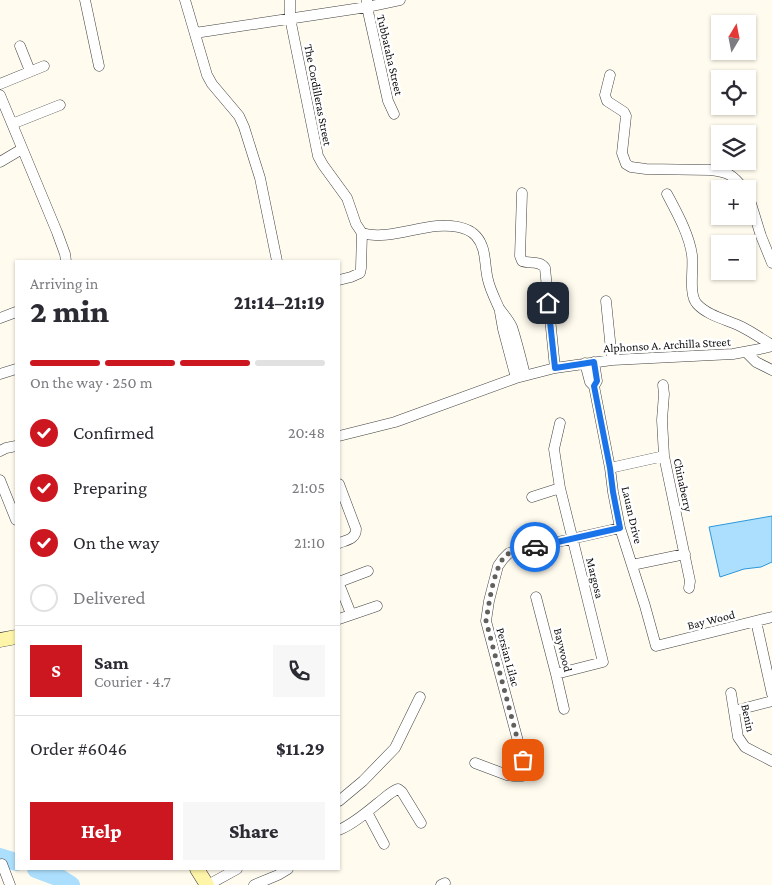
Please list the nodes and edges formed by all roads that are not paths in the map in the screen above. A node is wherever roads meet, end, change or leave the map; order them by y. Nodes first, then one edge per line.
1 (85, 0) edge
2 (185, 0) edge
3 (290, 0) edge
4 (400, 0) edge
5 (367, 4) edge
6 (290, 18) junction
7 (195, 33) junction
8 (20, 46) dead end
9 (44, 66) dead end
10 (99, 66) dead end
11 (30, 71) junction
12 (610, 75) dead end
13 (0, 84) edge
14 (0, 95) edge
15 (60, 105) dead end
16 (394, 114) dead end
17 (12, 124) junction
18 (22, 150) junction
19 (0, 162) edge
20 (737, 180) edge
21 (522, 193) dead end
22 (666, 194) dead end
23 (756, 220) edge
24 (362, 232) junction
25 (66, 260) edge
26 (277, 260) edge
27 (772, 263) edge
28 (340, 280) edge
29 (606, 301) dead end
30 (15, 312) edge
31 (0, 318) edge
32 (772, 345) edge
33 (746, 352) junction
34 (612, 360) junction
35 (590, 363) junction
36 (555, 368) junction
37 (15, 370) edge
38 (772, 370) edge
39 (0, 374) edge
40 (521, 376) junction
41 (663, 386) dead end
42 (560, 423) dead end
43 (340, 436) edge
44 (15, 446) edge
45 (0, 451) edge
46 (664, 456) junction
47 (610, 468) junction
48 (0, 480) edge
49 (340, 487) edge
50 (560, 488) junction
51 (532, 497) dead end
52 (15, 518) edge
53 (620, 528) junction
54 (572, 539) junction
55 (340, 543) edge
56 (685, 554) junction
57 (632, 564) junction
58 (368, 571) dead end
59 (340, 583) edge
60 (340, 586) edge
61 (689, 588) dead end
62 (536, 597) dead end
63 (377, 606) dead end
64 (350, 614) junction
65 (772, 617) edge
66 (340, 619) edge
67 (756, 621) junction
68 (15, 637) edge
69 (0, 640) edge
70 (656, 646) joint
71 (556, 674) junction
72 (730, 693) dead end
73 (772, 694) edge
74 (420, 697) dead end
75 (772, 701) edge
76 (564, 709) dead end
77 (734, 711) junction
78 (772, 761) edge
79 (475, 763) dead end
80 (340, 799) edge
81 (367, 812) junction
82 (421, 823) dead end
83 (340, 830) edge
84 (384, 844) dead end
85 (2, 864) dead end
86 (198, 870) edge
87 (235, 870) edge
88 (286, 870) edge
89 (10, 885) edge
90 (207, 885) edge
91 (254, 885) edge

1 - 10 street
2 - 7 street
3 - 6 street, The Cordilleras Street
4 - 5 street
5 - 6 street
5 - 16 street, Tubbataha Street
6 - 7 street
6 - 24 street, The Cordilleras Street
7 - 26 street
8 - 11 street
9 - 11 street
11 - 13 street
12 - 20 street
14 - 17 street
15 - 17 street
17 - 18 street
18 - 19 street
18 - 25 street
21 - 36 street
22 - 32 street
23 - 27 street
24 - 28 street, The Cordilleras Street
24 - 40 street
29 - 34 street
30 - 31 street
32 - 33 street, Alphonso A. Archilla Street
33 - 34 street, Alphonso A. Archilla Street
33 - 38 street
34 - 35 street, Alphonso A. Archilla Street
35 - 36 street, Alphonso A. Archilla Street
35 - 47 street, Lauan Drive
36 - 40 street, Alphonso A. Archilla Street
37 - 39 street
40 - 43 street, Alphonso A. Archilla Street
41 - 46 street, Chinaberry
42 - 50 street, Margosa
44 - 45 street
46 - 47 street
46 - 56 street, Chinaberry
47 - 53 street, Lauan Drive
48 - 52 street
49 - 55 street
50 - 51 street
50 - 54 street, Margosa
53 - 54 street, Persian Lilac
53 - 57 street, Lauan Drive
54 - 71 street, Margosa
54 - 79 street, Persian Lilac
56 - 57 street
56 - 61 street, Chinaberry
57 - 70 street, Lauan Drive
58 - 59 street
60 - 64 street
62 - 71 street, Baywood
63 - 64 street
64 - 66 street
65 - 67 street, Bay Wood
67 - 70 street, Bay Wood
67 - 73 street
68 - 69 main road
71 - 76 street, Baywood
72 - 77 street, Benin
74 - 80 street
75 - 77 street
77 - 78 street, Benin
81 - 82 street
81 - 83 street
81 - 84 street
85 - 89 street
86 - 90 main road
87 - 90 street
88 - 91 street

